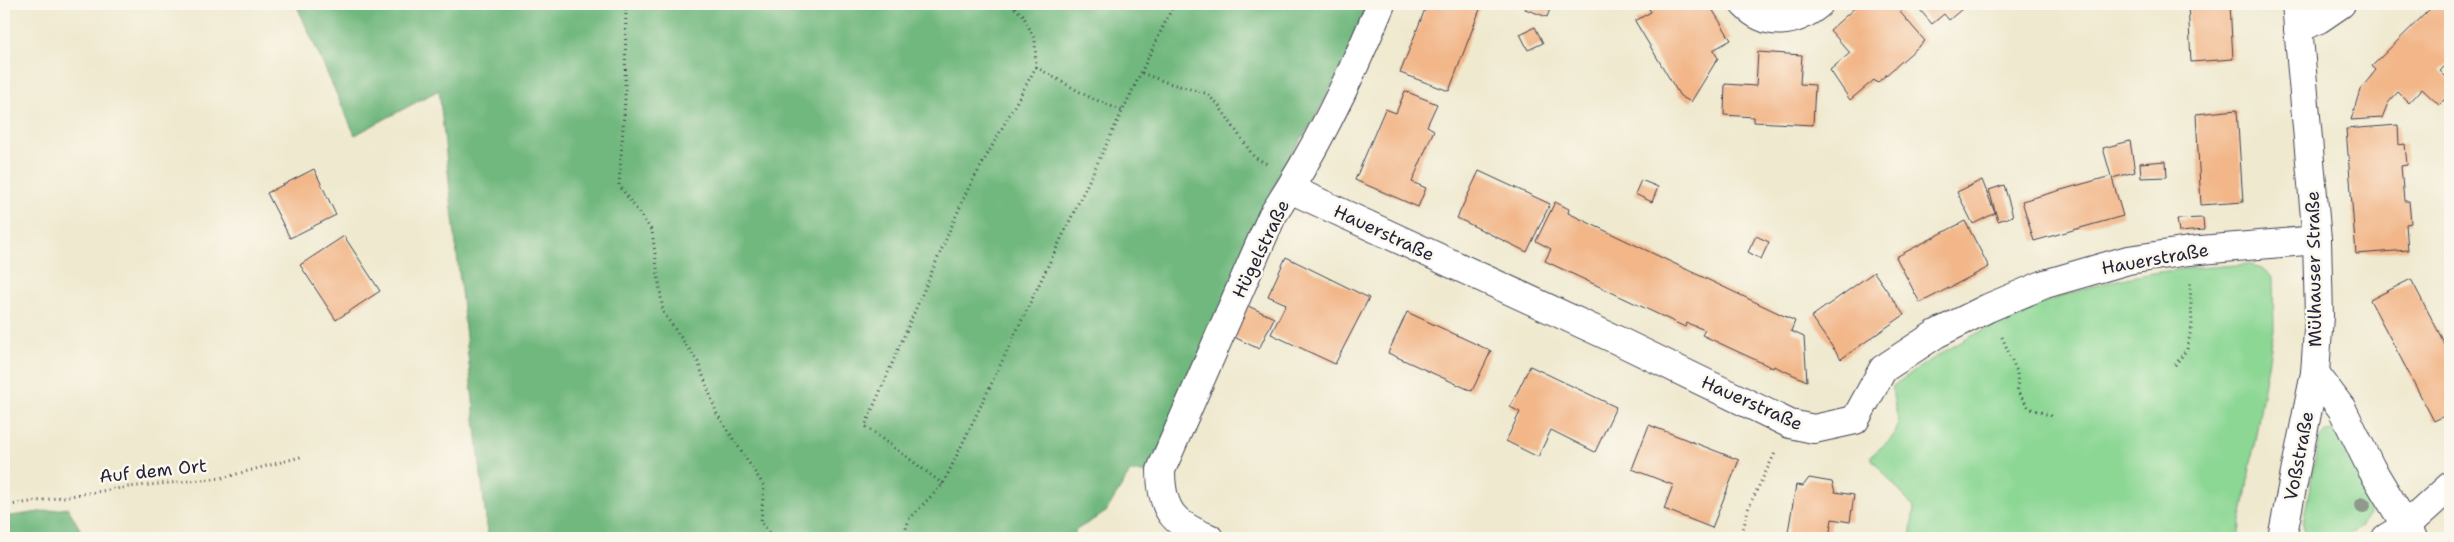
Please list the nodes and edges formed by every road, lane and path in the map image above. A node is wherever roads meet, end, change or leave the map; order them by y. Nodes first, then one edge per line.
1 (626, 4) edge
2 (1010, 4) edge
3 (1174, 4) edge
4 (1381, 4) edge
5 (1744, 4) edge
6 (1819, 4) edge
7 (2341, 4) edge
8 (2297, 16) edge
9 (1036, 67) junction
10 (1142, 73) junction
11 (1123, 111) junction
12 (1294, 181) junction
13 (2317, 240) junction
14 (2189, 251) junction
15 (1988, 308) junction
16 (2175, 365) dead end
17 (2315, 373) junction
18 (2054, 418) dead end
19 (1790, 424) junction
20 (304, 456) dead end
21 (942, 484) junction
22 (2450, 486) edge
23 (4, 506) edge
24 (2402, 534) edge
25 (774, 538) edge
26 (903, 538) edge
27 (1209, 538) edge
28 (1741, 538) edge
29 (2282, 538) edge

1 - 25 path
2 - 9 path
3 - 10 path
4 - 12 street, Hügelstraße
5 - 6 street
7 - 8 street
8 - 13 street, Mülhauser Straße
9 - 11 path
9 - 21 path
10 - 11 path
10 - 12 path
11 - 21 path
12 - 19 street, Hauerstraße
12 - 27 street, Hügelstraße
13 - 14 street, Hauerstraße
13 - 17 street, Mülhauser Straße
14 - 15 street, Hauerstraße
14 - 16 path
15 - 18 path
15 - 19 street, Hauerstraße
17 - 24 street, Mülhauser Straße
17 - 29 street, Voßstraße
19 - 28 path
20 - 23 path, Auf dem Ort
21 - 26 path
22 - 24 street

